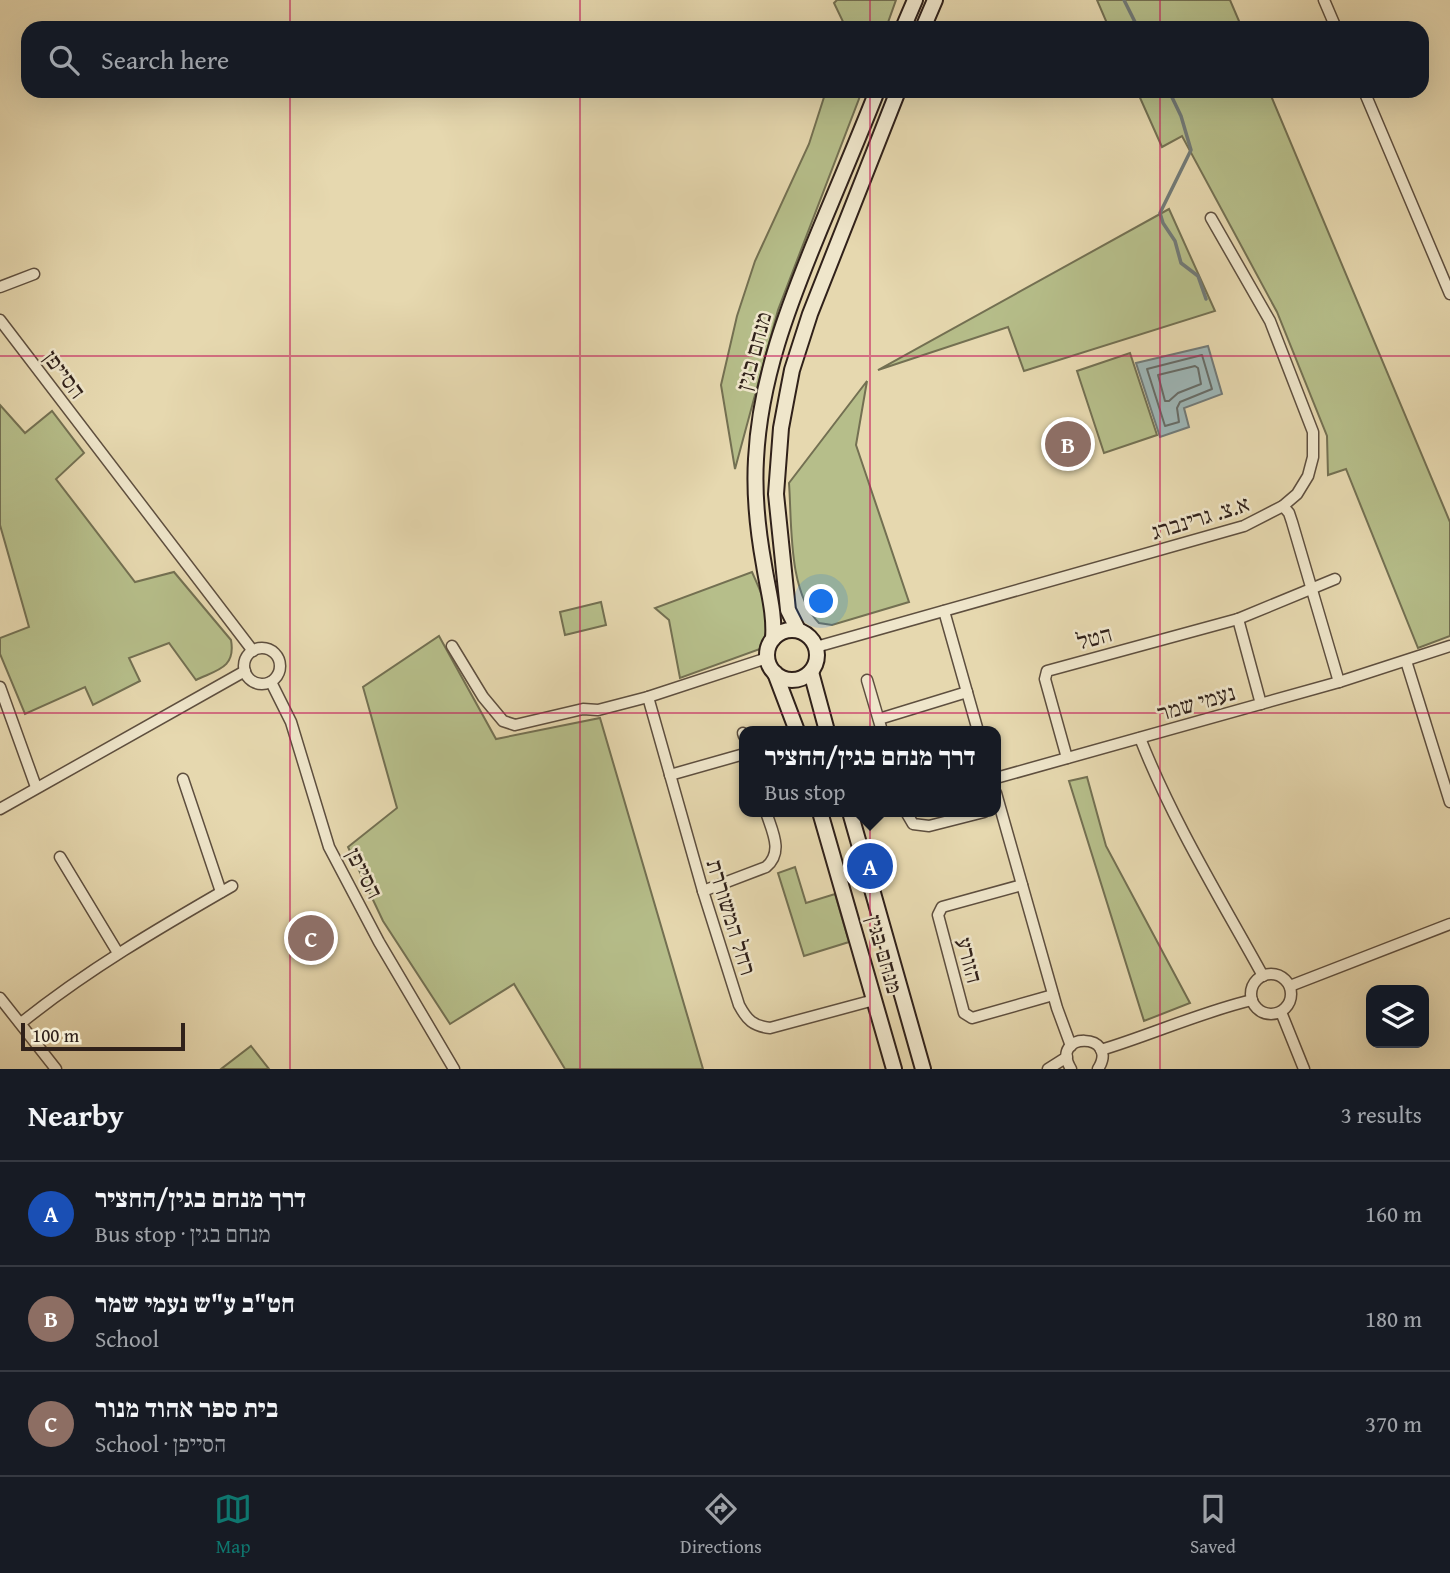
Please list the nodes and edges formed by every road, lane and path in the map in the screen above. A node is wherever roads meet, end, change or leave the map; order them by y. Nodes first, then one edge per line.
1 (915, 0) edge
2 (935, 0) edge
3 (1324, 0) edge
4 (906, 21) edge
5 (926, 21) edge
6 (1333, 21) edge
7 (874, 98) edge
8 (895, 98) edge
9 (1367, 98) edge
10 (1211, 218) dead end
11 (34, 274) dead end
12 (0, 287) edge
13 (1450, 294) edge
14 (0, 320) edge
15 (1283, 506) junction
16 (1335, 579) dead end
17 (1311, 589) junction
18 (944, 611) junction
19 (1238, 619) junction
20 (798, 630) junction
21 (773, 639) junction
22 (452, 646) dead end
23 (1450, 646) edge
24 (817, 647) junction
25 (253, 651) junction
26 (767, 657) junction
27 (1406, 661) junction
28 (245, 671) junction
29 (811, 672) junction
30 (775, 673) junction
31 (867, 680) dead end
32 (271, 682) junction
33 (1339, 682) junction
34 (0, 687) edge
35 (967, 692) junction
36 (648, 697) junction
37 (1261, 704) junction
38 (878, 719) junction
39 (795, 726) edge
40 (826, 726) edge
41 (880, 726) edge
42 (977, 726) edge
43 (1140, 738) junction
44 (739, 755) edge
45 (1067, 758) junction
46 (670, 775) junction
47 (1001, 777) edge
48 (183, 779) dead end
49 (36, 788) junction
50 (1450, 802) edge
51 (0, 809) edge
52 (768, 817) edge
53 (821, 817) edge
54 (851, 817) edge
55 (909, 817) edge
56 (964, 817) edge
57 (1001, 817) edge
58 (60, 857) dead end
59 (1022, 885) junction
60 (232, 886) dead end
61 (703, 891) junction
62 (221, 892) junction
63 (1450, 925) edge
64 (118, 953) junction
65 (1263, 976) junction
66 (1290, 986) junction
67 (1053, 995) junction
68 (0, 998) edge
69 (874, 1000) junction
70 (1252, 1000) junction
71 (1281, 1012) junction
72 (21, 1023) junction
73 (1071, 1046) junction
74 (1101, 1050) junction
75 (1067, 1057) junction
76 (56, 1069) edge
77 (454, 1069) edge
78 (894, 1069) edge
79 (923, 1069) edge
80 (1048, 1069) edge
81 (1068, 1069) edge
82 (1098, 1069) edge
83 (1304, 1069) edge

1 - 4 main road
2 - 5 main road
3 - 6 street
7 - 21 main road, מנחם בגין
8 - 20 main road, מנחם בגין
9 - 13 street
10 - 15 street, א.צ. גרינברג
11 - 12 street
14 - 25 street, הסייפן
15 - 17 street
15 - 18 street, א.צ. גרינברג
16 - 17 street, הטל
17 - 19 street, הטל
17 - 33 street
18 - 24 street, א.צ. גרינברג
18 - 35 street
19 - 37 street
19 - 45 street, הטל
20 - 21 main road
20 - 24 main road
21 - 26 main road
22 - 36 street
23 - 27 street, נעמי שמר
24 - 29 main road
25 - 28 street
25 - 32 street
26 - 30 main road
26 - 36 street
27 - 33 street, נעמי שמר
27 - 50 street
28 - 32 street
28 - 49 street
29 - 30 main road
29 - 40 main road
30 - 39 main road
31 - 38 street
32 - 77 street, הסייפן
33 - 37 street, נעמי שמר
34 - 49 street
35 - 38 street
35 - 42 street
36 - 46 street, רחל המשוררת
37 - 43 street, נעמי שמר
38 - 41 street
43 - 45 street, נעמי שמר
43 - 65 street
44 - 46 street
45 - 47 street, נעמי שמר
46 - 61 street, רחל המשוררת
48 - 62 street
49 - 51 street
52 - 61 street
53 - 69 main road, מנחם בגין
54 - 79 main road, מנחם בגין
55 - 56 street
57 - 59 street
58 - 64 street
59 - 67 street
59 - 67 street, הזורע
60 - 62 street
61 - 69 street, רחל המשוררת
62 - 64 street
63 - 66 street
64 - 72 street
65 - 66 street
65 - 70 street
66 - 71 street
67 - 73 street
68 - 72 street
69 - 78 main road, מנחם בגין
70 - 71 street
70 - 74 street
71 - 83 street
72 - 76 street
73 - 74 street
73 - 75 street
74 - 82 street
75 - 80 street
75 - 81 street

